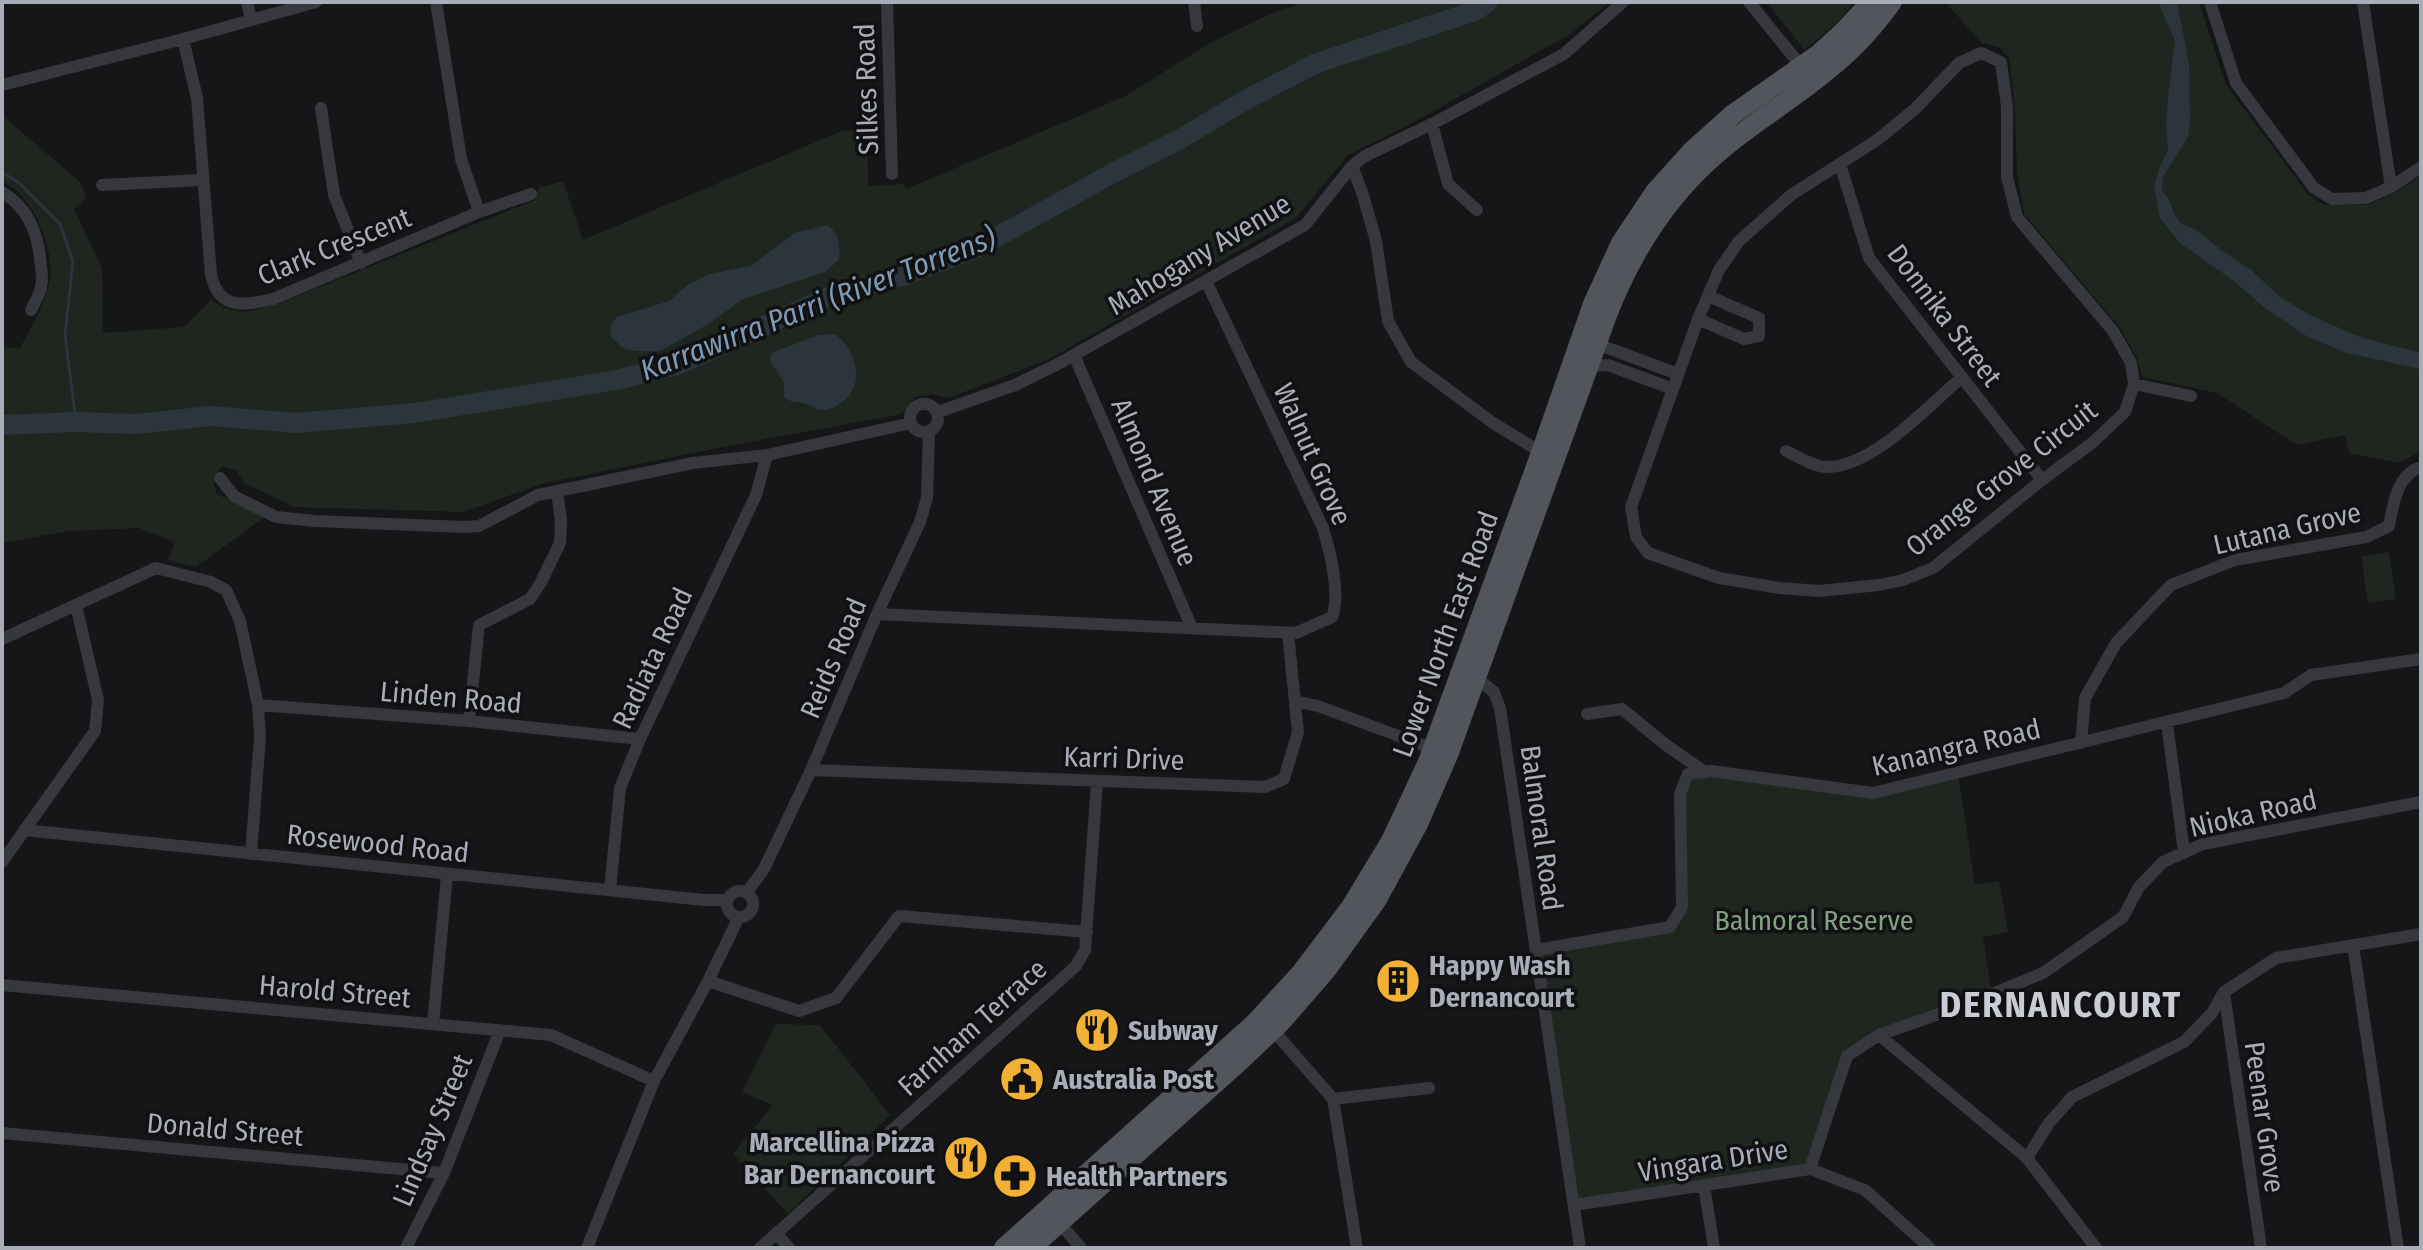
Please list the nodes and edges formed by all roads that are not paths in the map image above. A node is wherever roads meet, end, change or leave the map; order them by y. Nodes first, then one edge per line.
1 (247, 2) edge
2 (316, 2) edge
3 (436, 2) edge
4 (887, 2) edge
5 (1194, 2) edge
6 (1623, 2) edge
7 (1749, 2) edge
8 (1871, 2) edge
9 (1892, 2) edge
10 (2210, 2) edge
11 (2363, 2) edge
12 (251, 19) junction
13 (1197, 26) dead end
14 (183, 39) junction
15 (1807, 75) junction
16 (2, 85) edge
17 (321, 108) dead end
18 (1432, 124) junction
19 (1840, 164) junction
20 (1352, 166) junction
21 (2421, 167) edge
22 (892, 174) dead end
23 (202, 180) junction
24 (102, 185) dead end
25 (2391, 187) junction
26 (2, 192) edge
27 (531, 194) dead end
28 (1477, 210) dead end
29 (479, 212) junction
30 (361, 263) junction
31 (1206, 281) junction
32 (1708, 296) junction
33 (31, 310) dead end
34 (1698, 319) junction
35 (1597, 344) junction
36 (1074, 355) junction
37 (1583, 358) junction
38 (1678, 374) junction
39 (1961, 378) junction
40 (2134, 384) junction
41 (1673, 389) junction
42 (2191, 396) dead end
43 (938, 412) junction
44 (911, 423) junction
45 (929, 431) junction
46 (1786, 451) dead end
47 (767, 455) junction
48 (1548, 456) junction
49 (2421, 467) edge
50 (220, 478) dead end
51 (2042, 480) junction
52 (557, 492) junction
53 (76, 605) junction
54 (877, 614) junction
55 (1192, 628) junction
56 (1292, 633) junction
57 (2, 639) edge
58 (2421, 659) edge
59 (1470, 674) junction
60 (1295, 701) junction
61 (258, 705) junction
62 (1587, 714) dead end
63 (469, 721) junction
64 (2167, 723) junction
65 (640, 739) junction
66 (2081, 743) junction
67 (1440, 752) junction
68 (811, 770) junction
69 (1705, 772) junction
70 (1097, 782) junction
71 (2421, 802) edge
72 (24, 830) junction
73 (2184, 852) junction
74 (251, 854) junction
75 (2, 862) edge
76 (447, 875) junction
77 (610, 890) junction
78 (747, 892) junction
79 (727, 900) junction
80 (736, 916) junction
81 (1087, 932) junction
82 (2421, 934) edge
83 (2353, 945) junction
84 (1536, 950) junction
85 (708, 981) junction
86 (2, 985) edge
87 (2224, 992) junction
88 (433, 1024) junction
89 (500, 1030) junction
90 (1273, 1030) junction
91 (1879, 1035) junction
92 (654, 1081) junction
93 (1429, 1088) dead end
94 (1333, 1099) junction
95 (2, 1133) edge
96 (2027, 1158) junction
97 (1810, 1169) junction
98 (444, 1173) junction
99 (1704, 1185) junction
100 (1574, 1205) junction
101 (1054, 1216) junction
102 (776, 1233) junction
103 (406, 1248) edge
104 (587, 1248) edge
105 (760, 1248) edge
106 (789, 1248) edge
107 (1004, 1248) edge
108 (1031, 1248) edge
109 (1081, 1248) edge
110 (1357, 1248) edge
111 (1580, 1248) edge
112 (1714, 1248) edge
113 (1930, 1248) edge
114 (2096, 1248) edge
115 (2261, 1248) edge
116 (2398, 1248) edge

1 - 12 street
2 - 12 street
3 - 29 street
4 - 22 street, Silkes Road
5 - 13 street
6 - 18 street, Mahogany Avenue
7 - 15 street
8 - 15 main road, Lower North East Road
9 - 15 main road, Lower North East Road
10 - 25 street
11 - 25 street
12 - 14 street
14 - 16 street
14 - 23 street, Clark Crescent
15 - 35 main road, Lower North East Road
15 - 37 main road, Lower North East Road
17 - 30 street
18 - 20 street, Mahogany Avenue
18 - 28 street
19 - 32 street, Orange Grove Circuit
19 - 39 street, Donnika Street
19 - 40 street, Orange Grove Circuit
20 - 31 street, Mahogany Avenue
20 - 48 street
21 - 25 street
23 - 24 street
23 - 30 street, Clark Crescent
26 - 33 street
27 - 29 street, Clark Crescent
29 - 30 street, Clark Crescent
31 - 36 street, Mahogany Avenue
31 - 56 street, Walnut Grove
32 - 34 street, Orange Grove Circuit
32 - 34 street
34 - 38 street, Orange Grove Circuit
35 - 37 main road, Lower North East Road
35 - 38 street
36 - 43 street, Mahogany Avenue
36 - 55 street, Almond Avenue
37 - 41 street
37 - 48 main road, Lower North East Road
38 - 41 street, Orange Grove Circuit
39 - 46 street
39 - 51 street, Donnika Street
40 - 42 street
40 - 51 street, Orange Grove Circuit
41 - 51 street, Orange Grove Circuit
43 - 44 street
43 - 45 street
44 - 45 street
44 - 47 street
45 - 54 street, Reids Road
47 - 52 street
47 - 65 street, Radiata Road
48 - 59 main road, Lower North East Road
49 - 66 street, Lutana Grove
50 - 52 street
52 - 63 street
53 - 57 street
53 - 61 street
53 - 72 street
54 - 55 street
54 - 68 street, Reids Road
55 - 56 street
56 - 60 street, Karri Drive
58 - 64 street, Kanangra Road
59 - 67 main road, Lower North East Road
59 - 84 street, Balmoral Road
60 - 67 street
60 - 70 street, Karri Drive
61 - 63 street, Linden Road
61 - 74 street
62 - 69 street
63 - 65 street, Linden Road
64 - 66 street, Kanangra Road
64 - 73 street
65 - 77 street, Radiata Road
66 - 69 street, Kanangra Road
67 - 90 main road, Lower North East Road
67 - 101 main road, Lower North East Road
68 - 70 street, Karri Drive
68 - 78 street, Reids Road
69 - 84 street
70 - 81 street, Farnham Terrace
71 - 73 street, Nioka Road
72 - 74 street, Rosewood Road
72 - 75 street
73 - 91 street, Nioka Road
74 - 76 street, Rosewood Road
76 - 77 street, Rosewood Road
76 - 88 street
77 - 79 street, Rosewood Road
78 - 79 street
78 - 80 street
79 - 80 street
80 - 85 street
81 - 85 street
81 - 102 street, Farnham Terrace
82 - 83 street
83 - 87 street
83 - 116 street
84 - 100 street, Balmoral Road
85 - 92 street
86 - 88 street, Harold Street
87 - 96 street
87 - 115 street, Peenar Grove
88 - 89 street, Harold Street
89 - 92 street, Harold Street
89 - 98 street, Lindsay Street
90 - 94 street
90 - 101 main road, Lower North East Road
91 - 96 street
91 - 97 street, Nioka Road
92 - 104 street
93 - 94 street
94 - 110 street
95 - 98 street, Donald Street
96 - 114 street
97 - 99 street, Vingara Drive
97 - 113 street, Vingara Drive
98 - 103 street, Lindsay Street
99 - 100 street, Vingara Drive
99 - 112 street
100 - 111 street, Balmoral Road
101 - 107 main road, Lower North East Road
101 - 108 main road, Lower North East Road
101 - 109 street
102 - 105 street, Farnham Terrace
102 - 106 street

